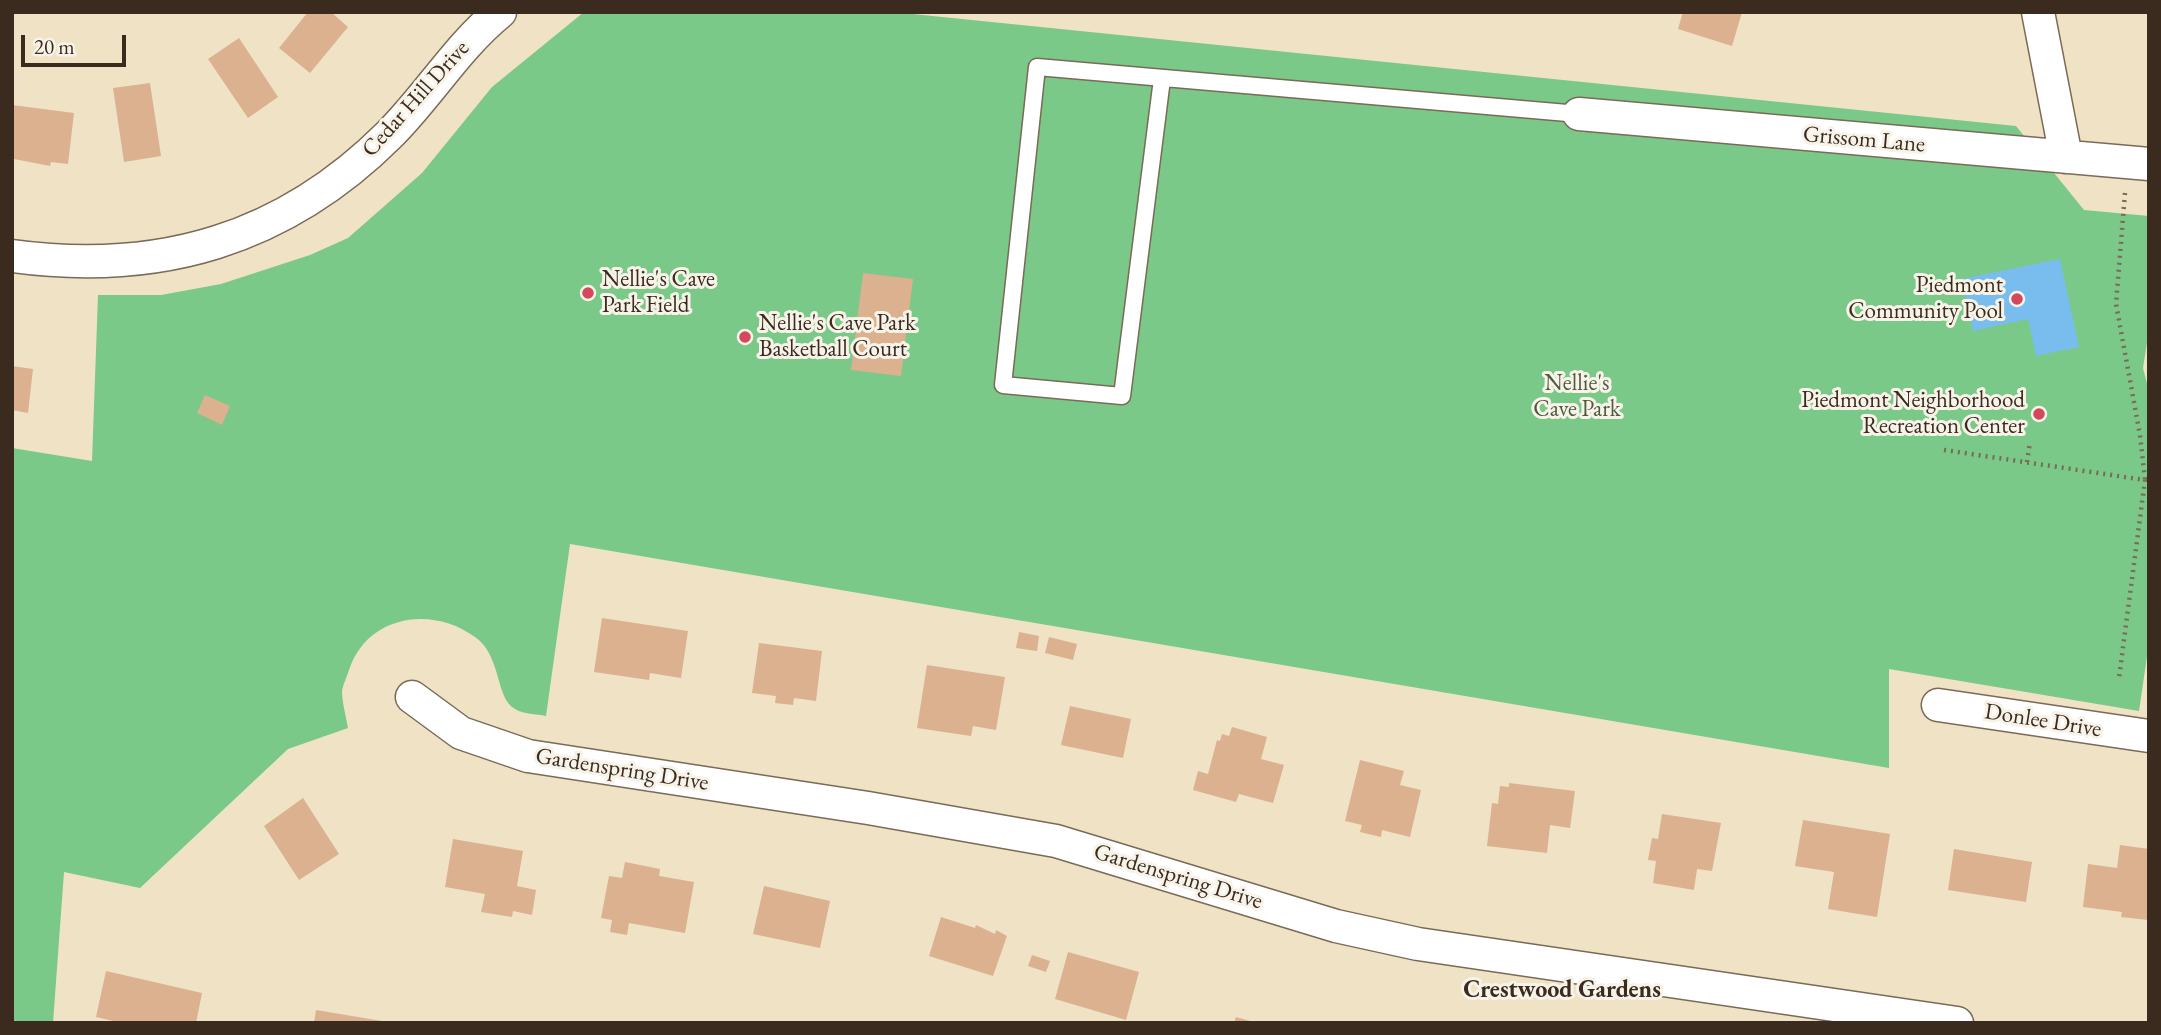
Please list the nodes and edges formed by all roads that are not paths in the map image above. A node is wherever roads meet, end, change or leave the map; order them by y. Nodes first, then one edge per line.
1 (500, 12) edge
2 (2038, 12) edge
3 (1162, 79) junction
4 (1578, 114) joint
5 (2066, 157) junction
6 (2149, 164) edge
7 (12, 256) edge
8 (412, 697) dead end
9 (1938, 705) dead end
10 (2149, 736) edge
11 (1957, 1023) edge

1 - 7 street, Cedar Hill Drive
2 - 5 street
3 - 3 lane
3 - 4 lane
4 - 5 street, Grissom Lane
5 - 6 street, Grissom Lane
8 - 11 street, Gardenspring Drive
9 - 10 street, Donlee Drive

